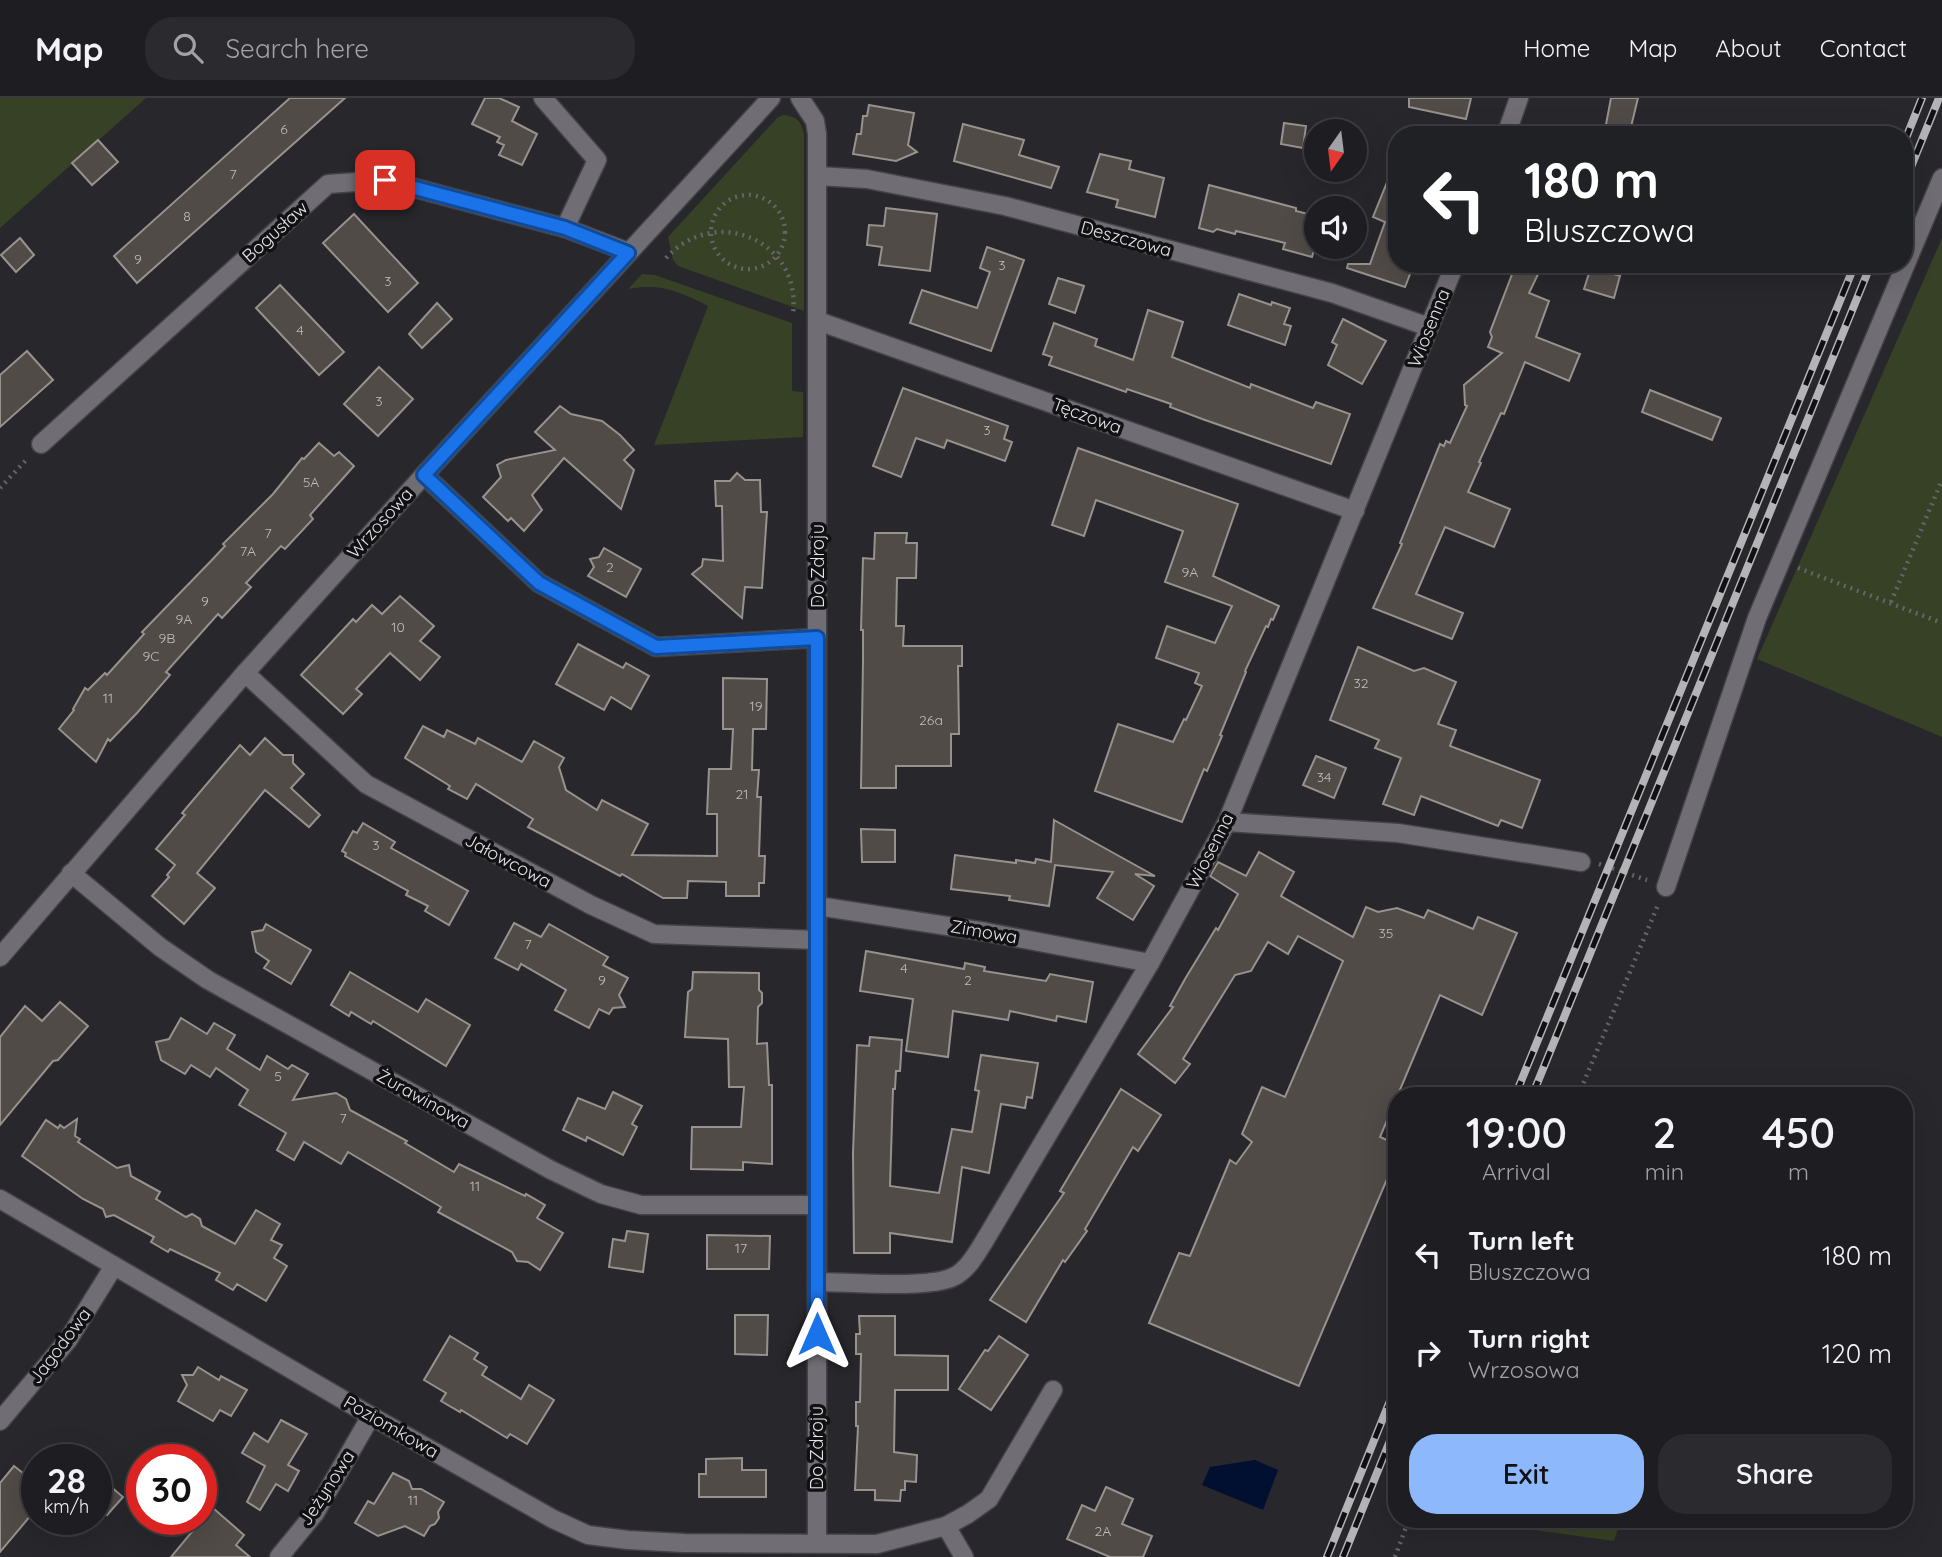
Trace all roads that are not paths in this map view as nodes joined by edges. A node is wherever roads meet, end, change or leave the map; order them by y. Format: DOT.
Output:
graph roads {
  1 [pos="543,98"];
  2 [pos="771,98"];
  3 [pos="800,98"];
  4 [pos="1519,98"];
  5 [pos="1509,126"];
  6 [pos="818,176"];
  7 [pos="1942,178"];
  8 [pos="565,228"];
  9 [pos="1913,247"];
  10 [pos="628,253"];
  11 [pos="1451,273"];
  12 [pos="1902,273"];
  13 [pos="818,321"];
  14 [pos="1429,327"];
  15 [pos="41,444"];
  16 [pos="424,475"];
  17 [pos="1355,511"];
  18 [pos="817,638"];
  19 [pos="245,673"];
  20 [pos="1227,822"];
  21 [pos="1581,862"];
  22 [pos="71,873"];
  23 [pos="1666,887"];
  24 [pos="818,906"];
  25 [pos="817,940"];
  26 [pos="0,957"];
  27 [pos="1150,963"];
  28 [pos="0,1199"];
  29 [pos="817,1205"];
  30 [pos="114,1266"];
  31 [pos="817,1282"];
  32 [pos="1053,1390"];
  33 [pos="371,1416"];
  34 [pos="0,1421"];
  35 [pos="946,1526"];
  36 [pos="817,1542"];
  37 [pos="279,1557"];
  38 [pos="964,1557"];
  1 -- 8 [label="street"];
  2 -- 10 [label="street, Wrzosowa"];
  3 -- 6 [label="street, Do Zdroju"];
  4 -- 5 [label="street"];
  6 -- 13 [label="street, Do Zdroju"];
  6 -- 14 [label="street, Deszczowa"];
  7 -- 9 [label="street"];
  8 -- 10 [label="street, Bogusław"];
  8 -- 15 [label="street, Bogusław"];
  10 -- 16 [label="street, Wrzosowa"];
  11 -- 14 [label="street, Wiosenna"];
  12 -- 23 [label="street"];
  13 -- 17 [label="street, Tęczowa"];
  13 -- 18 [label="street, Do Zdroju"];
  14 -- 17 [label="street, Wiosenna"];
  16 -- 18 [label="street"];
  16 -- 19 [label="street, Wrzosowa"];
  17 -- 20 [label="street, Wiosenna"];
  18 -- 24 [label="street, Do Zdroju"];
  19 -- 22 [label="street, Wrzosowa"];
  19 -- 25 [label="street, Jałowcowa"];
  20 -- 21 [label="street"];
  20 -- 27 [label="street, Wiosenna"];
  22 -- 26 [label="street, Wrzosowa"];
  22 -- 29 [label="street, Żurawinowa"];
  24 -- 25 [label="street, Do Zdroju"];
  24 -- 27 [label="street, Zimowa"];
  25 -- 29 [label="street, Do Zdroju"];
  27 -- 31 [label="street, Wiosenna"];
  28 -- 30 [label="street, Poziomkowa"];
  29 -- 31 [label="street, Do Zdroju"];
  30 -- 33 [label="street, Poziomkowa"];
  30 -- 34 [label="street, Jagodowa"];
  31 -- 36 [label="street, Do Zdroju"];
  32 -- 35 [label="street, Poziomkowa"];
  33 -- 36 [label="street, Poziomkowa"];
  33 -- 37 [label="street, Jeżynowa"];
  35 -- 36 [label="street, Poziomkowa"];
  35 -- 38 [label="street"];
}
